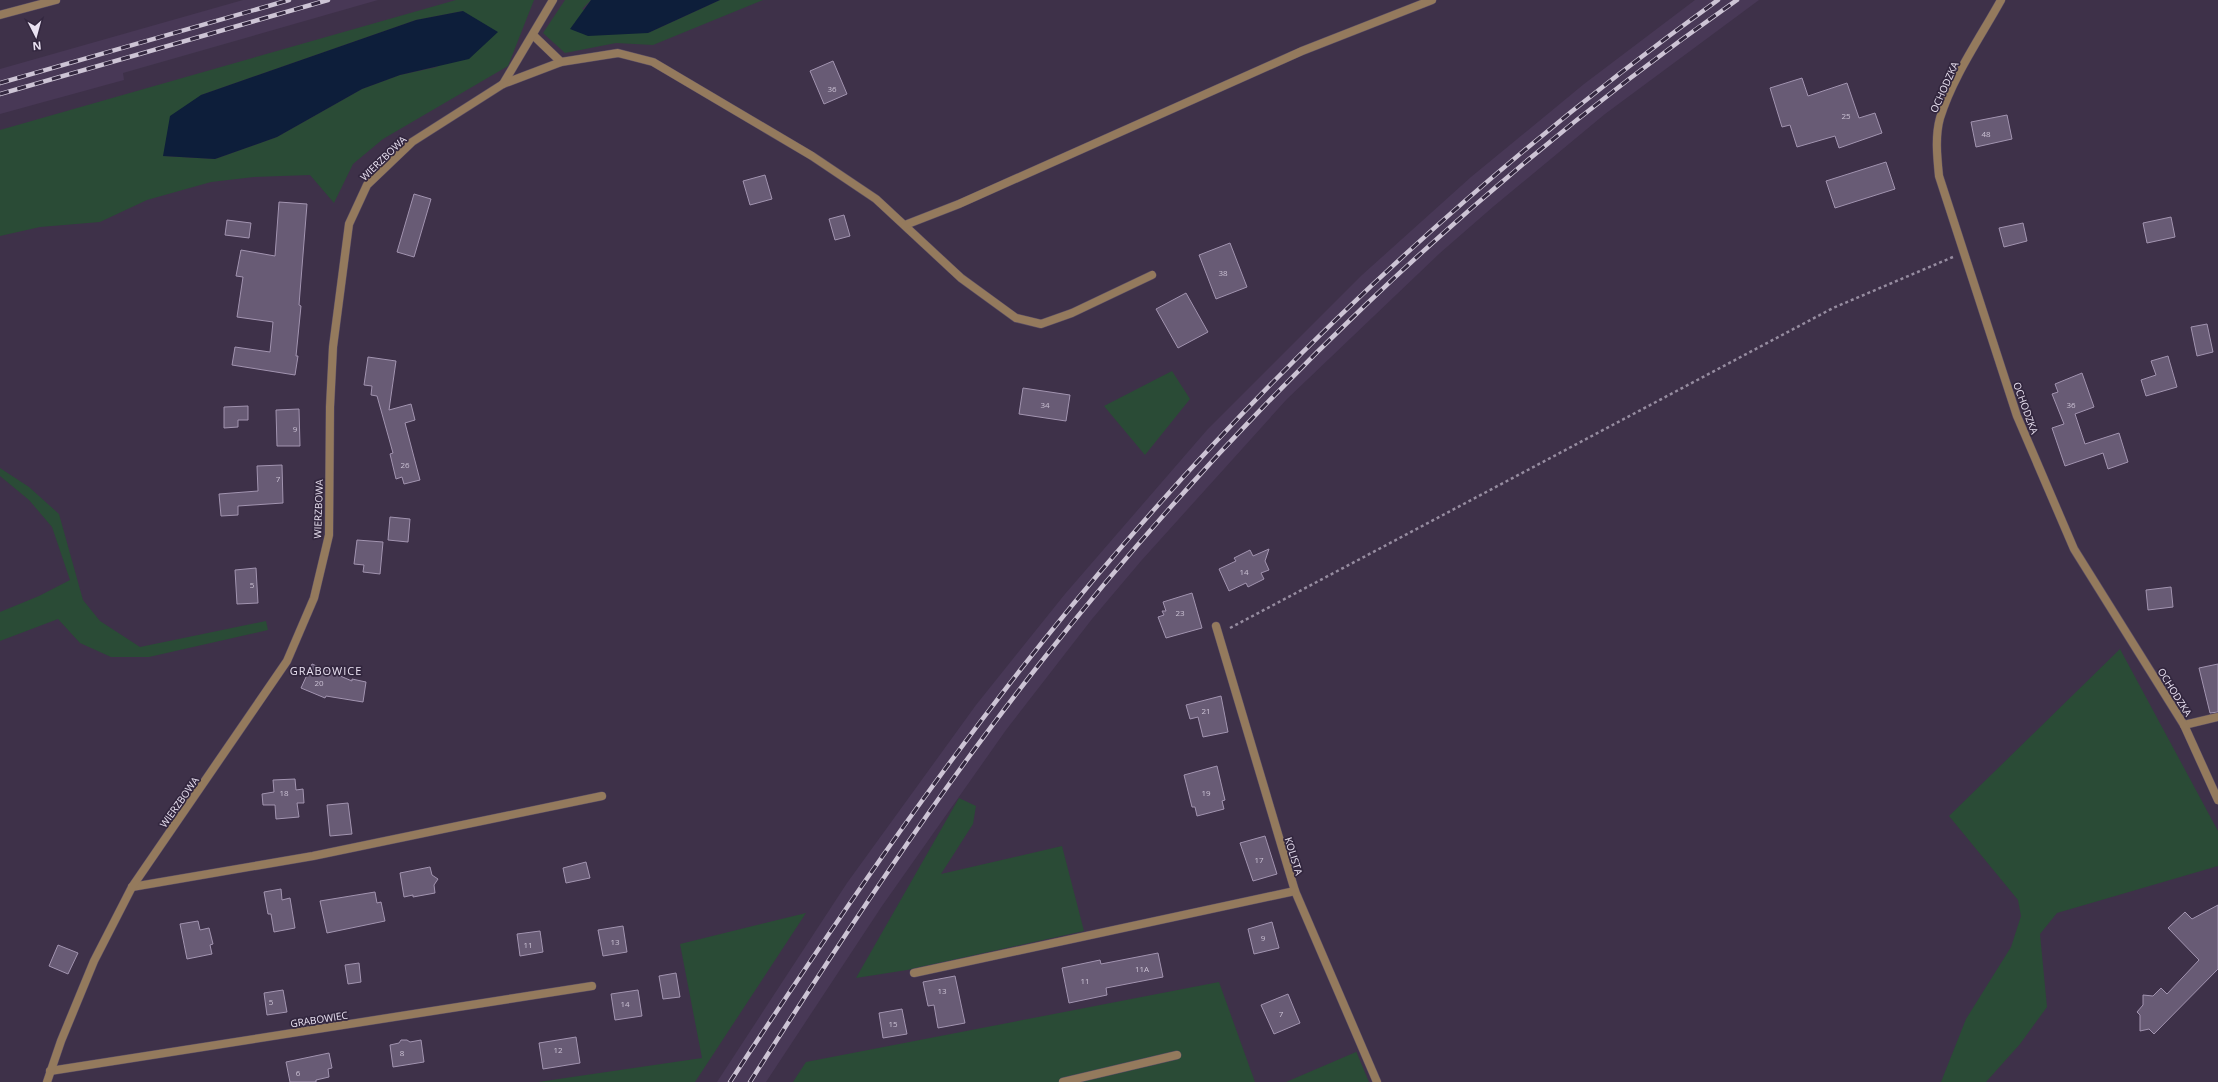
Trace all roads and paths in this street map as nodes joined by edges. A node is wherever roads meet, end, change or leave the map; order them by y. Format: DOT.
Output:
graph roads {
  1 [pos="56,0"];
  2 [pos="553,0"];
  3 [pos="1432,0"];
  4 [pos="2001,0"];
  5 [pos="0,15"];
  6 [pos="532,36"];
  7 [pos="561,62"];
  8 [pos="503,84"];
  9 [pos="905,225"];
  10 [pos="1963,252"];
  11 [pos="1152,275"];
  12 [pos="1217,630"];
  13 [pos="2218,717"];
  14 [pos="2184,725"];
  15 [pos="602,796"];
  16 [pos="2218,800"];
  17 [pos="132,887"];
  18 [pos="1295,891"];
  19 [pos="914,973"];
  20 [pos="592,986"];
  21 [pos="1176,1054"];
  22 [pos="50,1071"];
  23 [pos="47,1082"];
  24 [pos="1063,1082"];
  25 [pos="1377,1082"];
  1 -- 5 [label="street"];
  2 -- 6 [label="street, WIERZBOWA"];
  3 -- 9 [label="street"];
  4 -- 10 [label="street, OCHODZKA"];
  6 -- 7 [label="street"];
  6 -- 8 [label="street, WIERZBOWA"];
  7 -- 8 [label="street"];
  7 -- 9 [label="street"];
  8 -- 17 [label="street, WIERZBOWA"];
  9 -- 11 [label="street"];
  10 -- 12 [label="path"];
  10 -- 14 [label="street, OCHODZKA"];
  12 -- 18 [label="street, KOLISTA"];
  13 -- 14 [label="street"];
  14 -- 16 [label="street, OCHODZKA"];
  15 -- 17 [label="street"];
  17 -- 22 [label="street, WIERZBOWA"];
  18 -- 19 [label="street"];
  18 -- 25 [label="street, KOLISTA"];
  20 -- 22 [label="street, GRABOWIEC"];
  21 -- 24 [label="street"];
  22 -- 23 [label="street, WIERZBOWA"];
}
